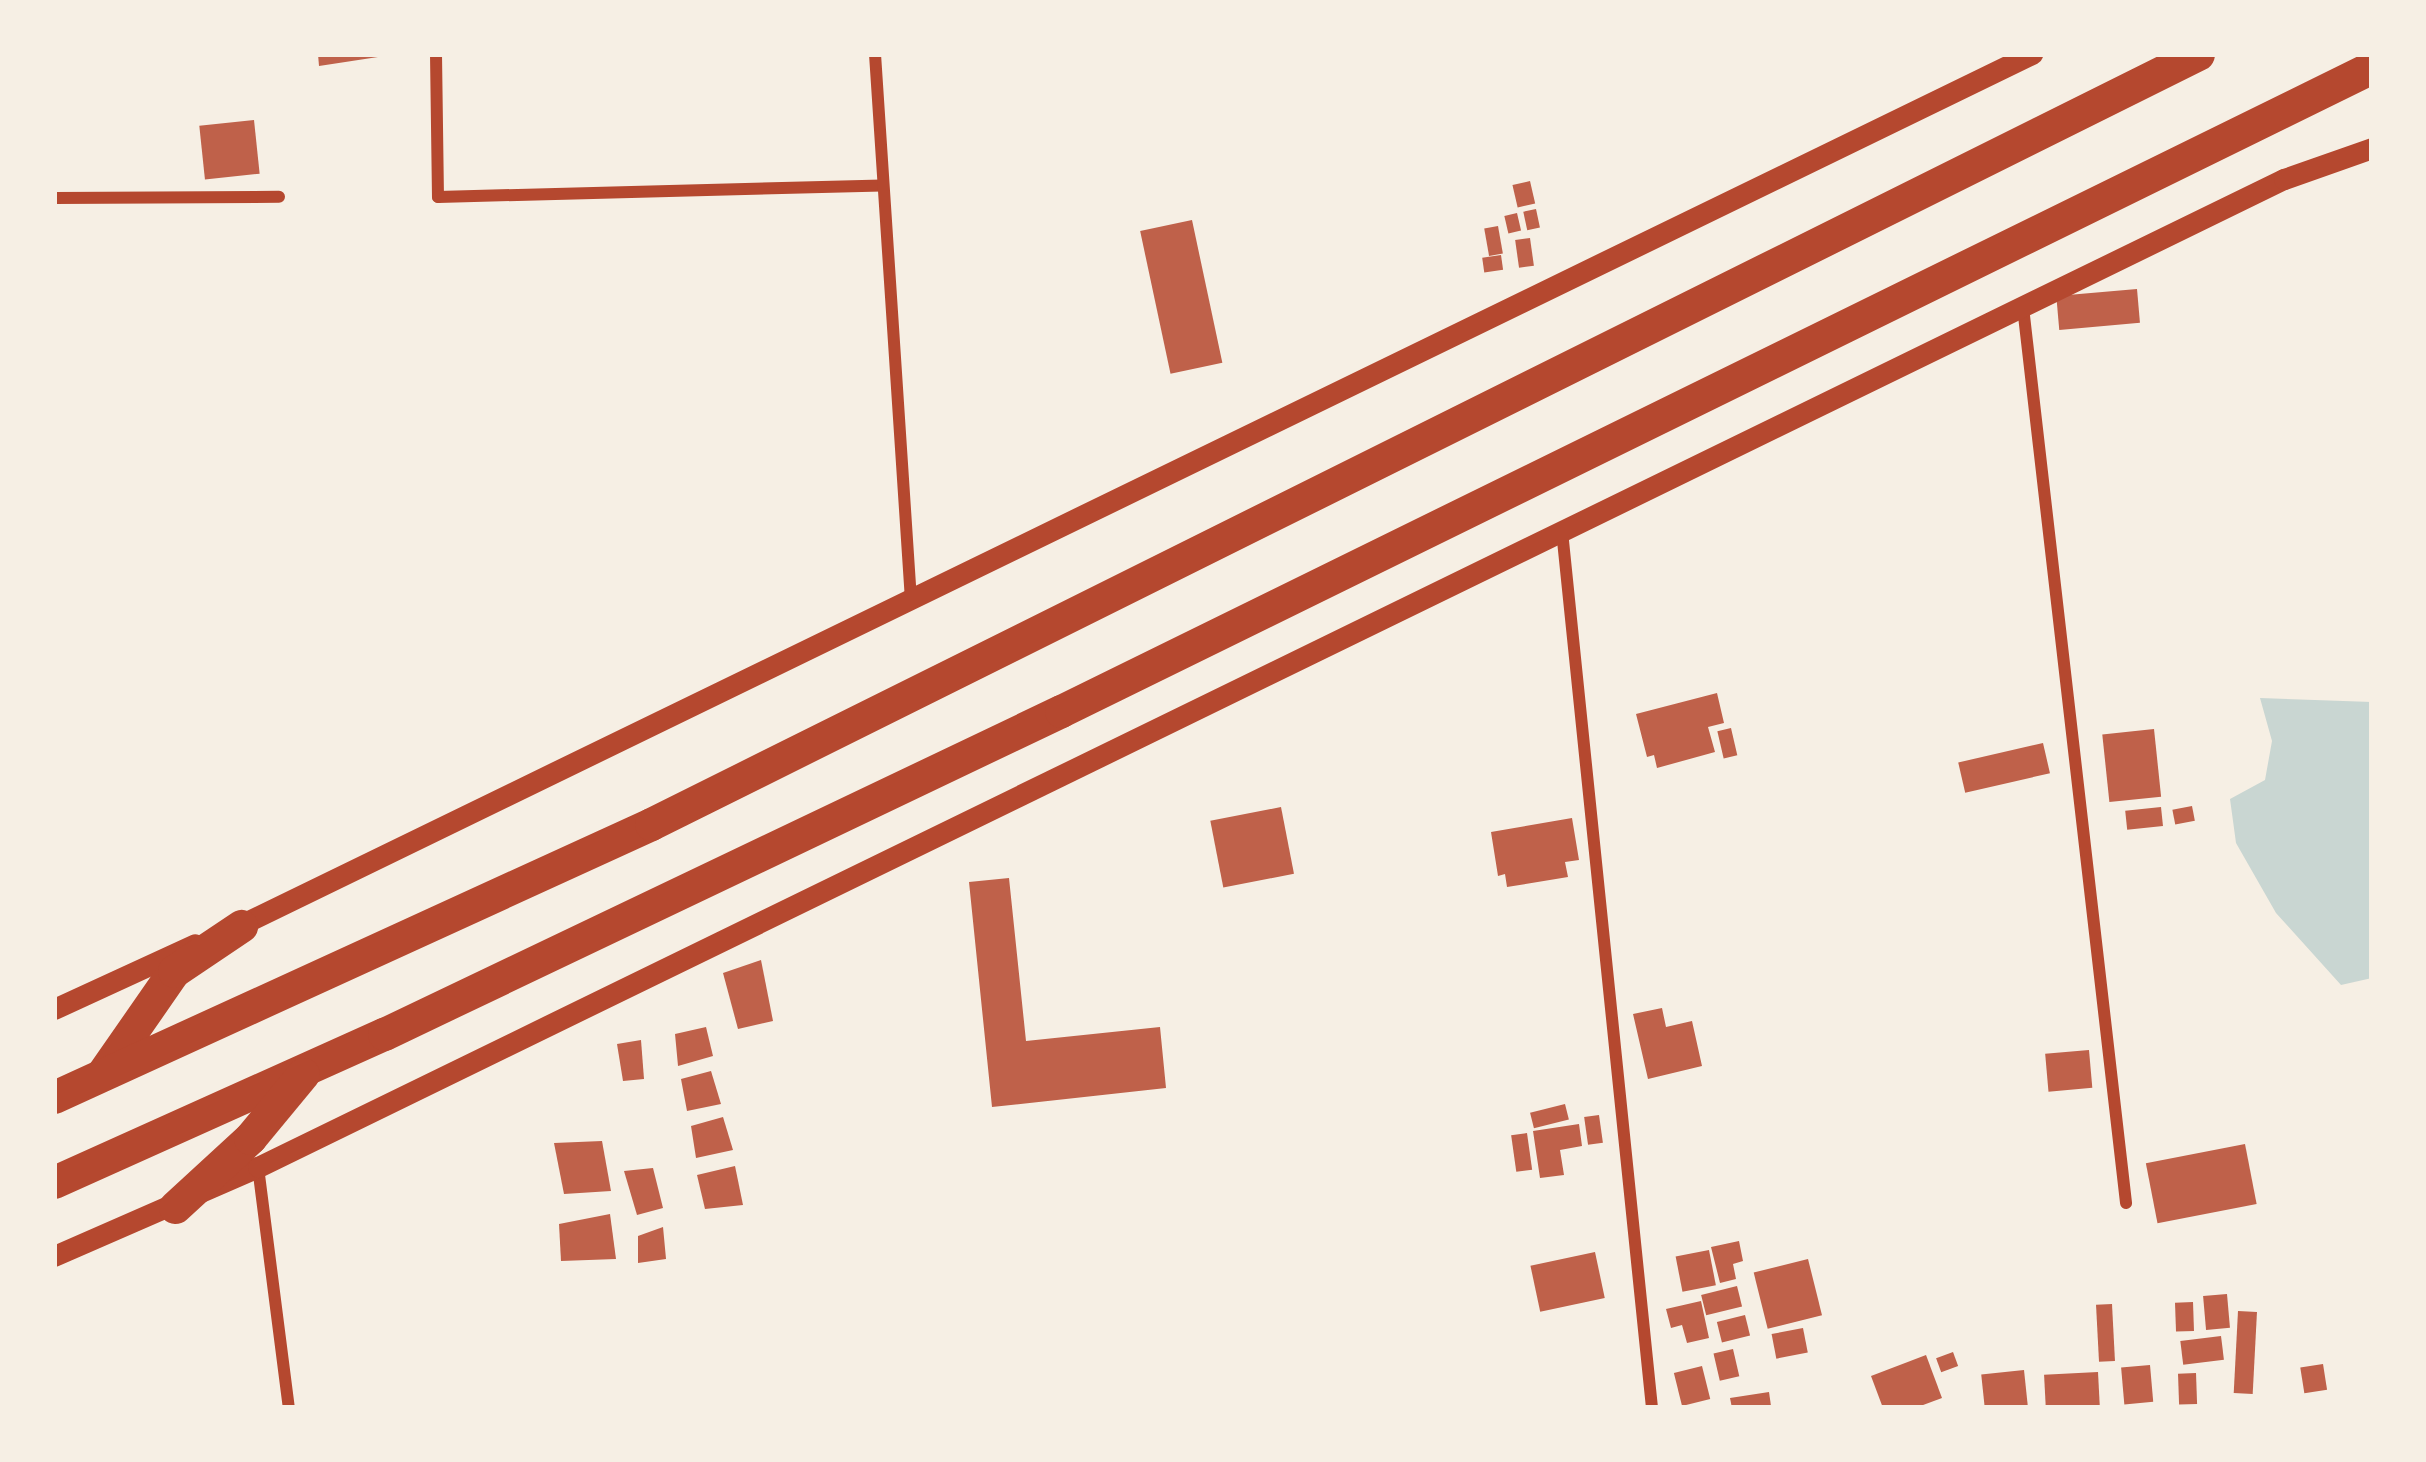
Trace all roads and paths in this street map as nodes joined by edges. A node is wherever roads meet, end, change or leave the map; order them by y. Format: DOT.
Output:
graph roads {
  1 [pos="436,54"];
  2 [pos="875,54"];
  3 [pos="2032,54"];
  4 [pos="2198,54"];
  5 [pos="2372,67"];
  6 [pos="2372,148"];
  7 [pos="882,185"];
  8 [pos="279,196"];
  9 [pos="54,198"];
  10 [pos="2023,307"];
  11 [pos="1562,531"];
  12 [pos="910,601"];
  13 [pos="241,926"];
  14 [pos="54,1009"];
  15 [pos="308,1068"];
  16 [pos="102,1075"];
  17 [pos="54,1097"];
  18 [pos="258,1166"];
  19 [pos="54,1182"];
  20 [pos="2126,1203"];
  21 [pos="176,1207"];
  22 [pos="54,1256"];
  23 [pos="290,1408"];
  24 [pos="1652,1408"];
  1 -- 7 [label="street"];
  2 -- 7 [label="street"];
  3 -- 12 [label="street"];
  4 -- 16 [label="highway"];
  5 -- 15 [label="highway"];
  6 -- 10 [label="street"];
  7 -- 12 [label="street"];
  8 -- 9 [label="street"];
  10 -- 11 [label="street"];
  10 -- 20 [label="street"];
  11 -- 18 [label="street"];
  11 -- 24 [label="street"];
  12 -- 13 [label="street"];
  13 -- 14 [label="street"];
  13 -- 16 [label="highway"];
  15 -- 19 [label="highway"];
  15 -- 21 [label="highway"];
  16 -- 17 [label="highway"];
  18 -- 21 [label="street"];
  18 -- 23 [label="street"];
  21 -- 22 [label="street"];
}
